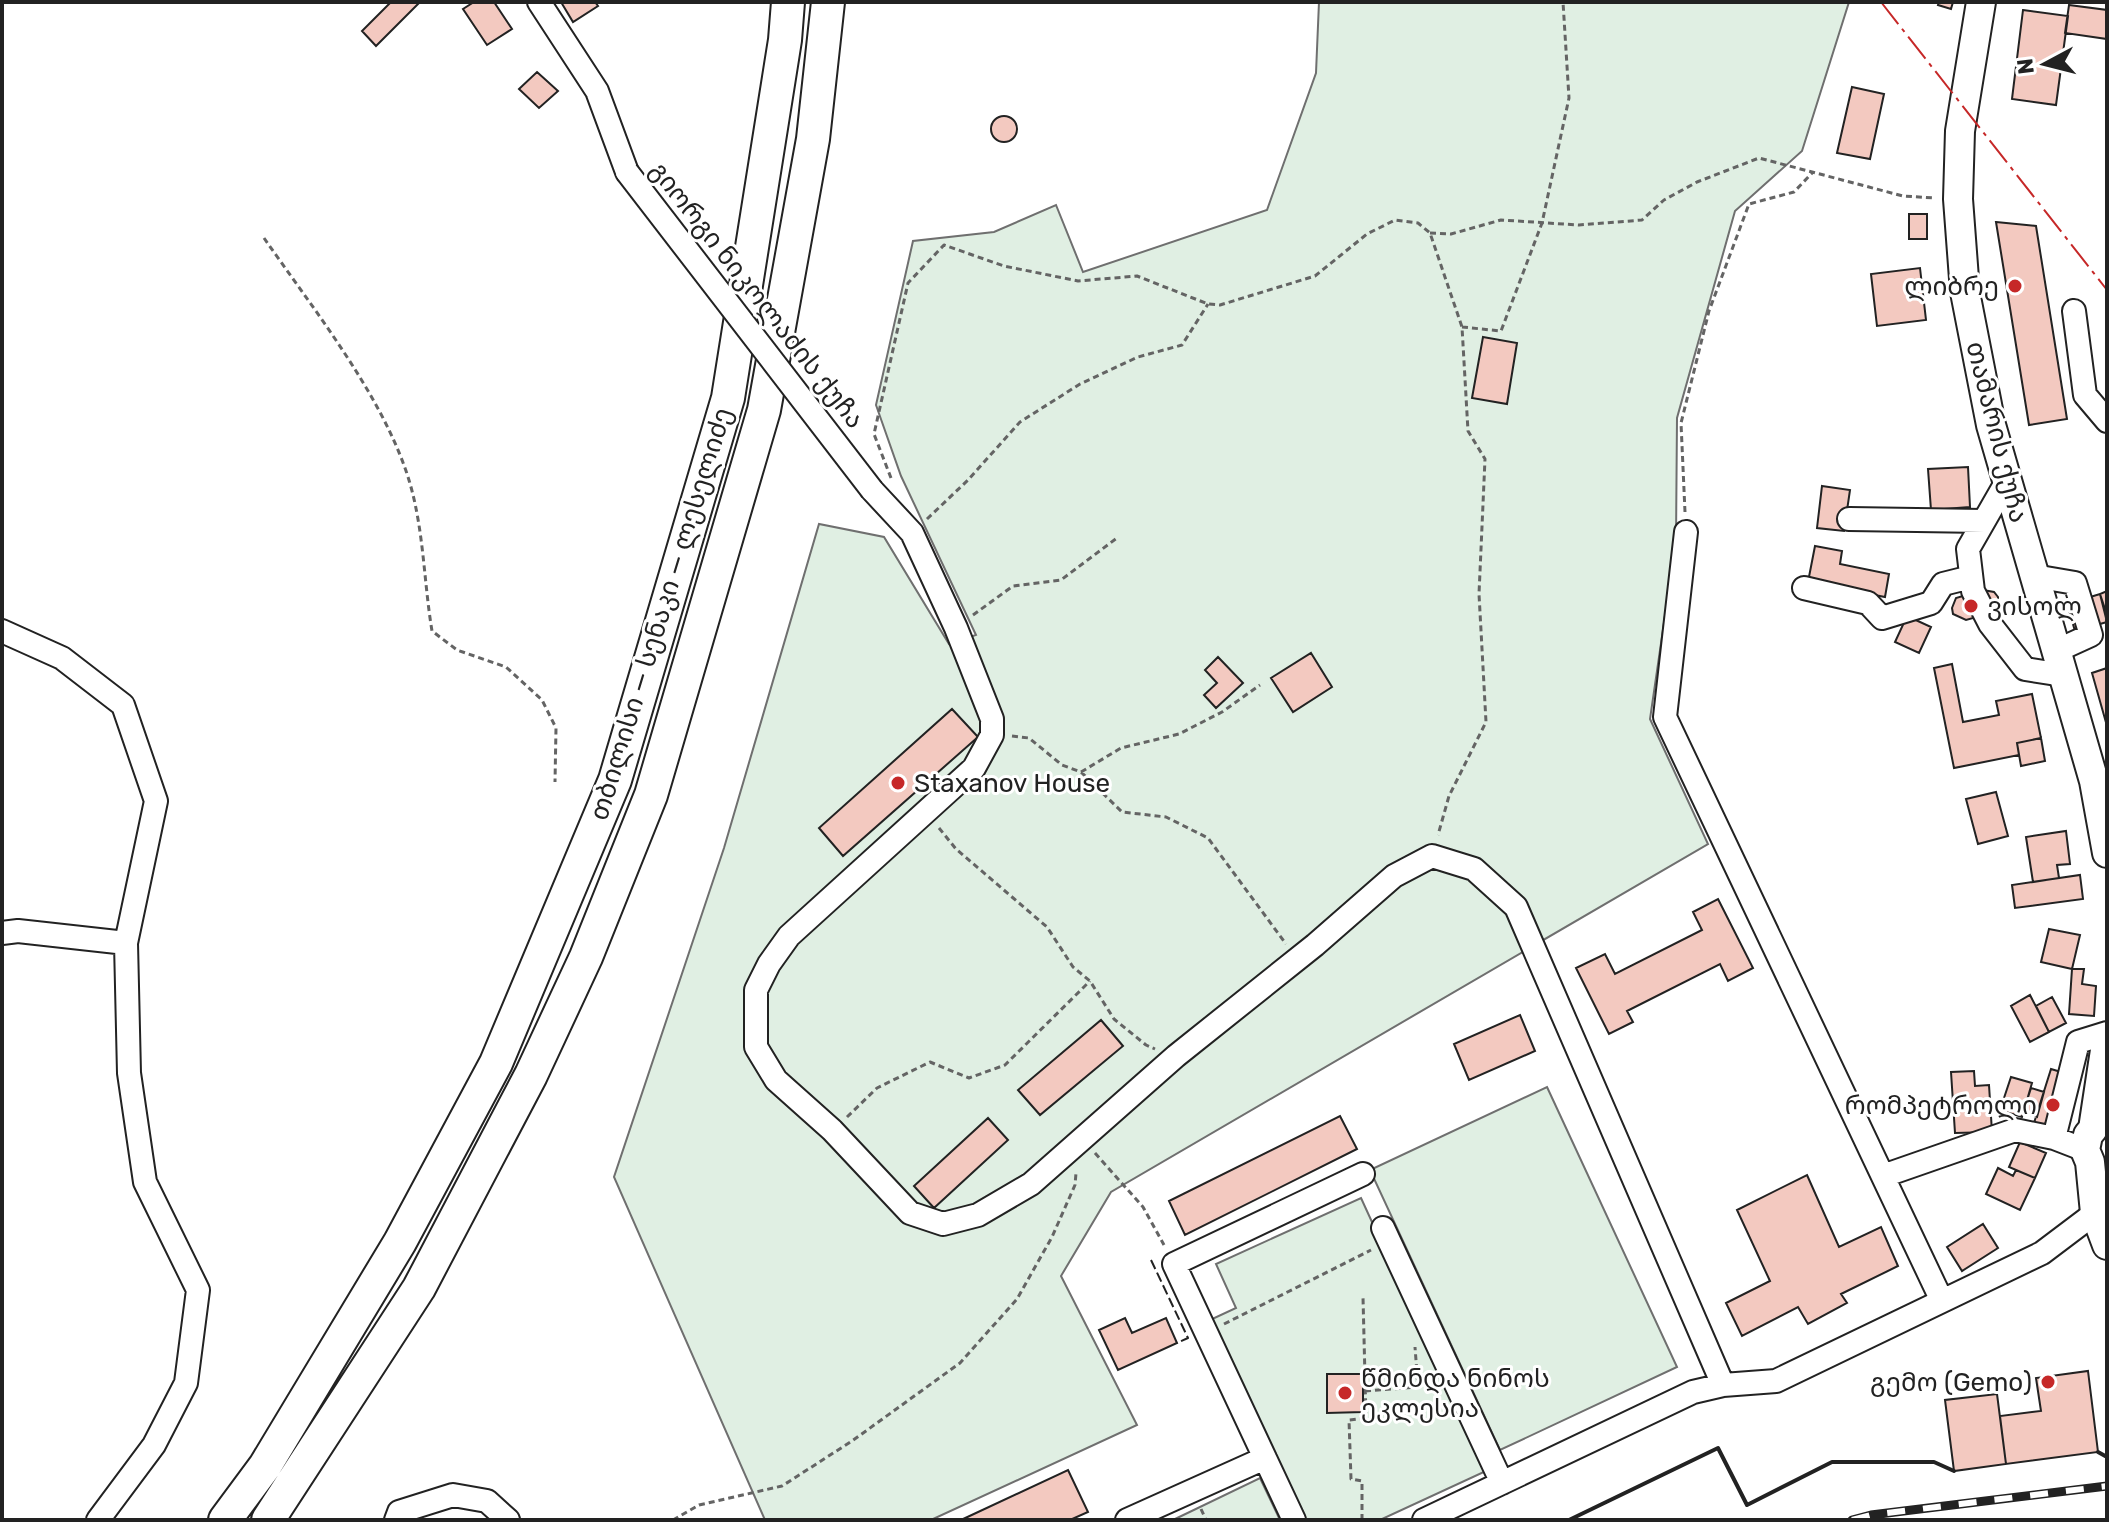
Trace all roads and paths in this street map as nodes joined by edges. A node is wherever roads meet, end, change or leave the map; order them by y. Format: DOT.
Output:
graph roads {
  1 [pos="539,2"];
  2 [pos="788,2"];
  3 [pos="828,2"];
  4 [pos="1563,2"];
  5 [pos="1981,2"];
  6 [pos="1813,172"];
  7 [pos="1958,199"];
  8 [pos="1542,223"];
  9 [pos="1430,233"];
  10 [pos="264,238"];
  11 [pos="1208,304"];
  12 [pos="2074,311"];
  13 [pos="1462,327"];
  14 [pos="2107,421"];
  15 [pos="2007,481"];
  16 [pos="896,491"];
  17 [pos="1849,519"];
  18 [pos="1984,521"];
  19 [pos="1686,532"];
  20 [pos="912,533"];
  21 [pos="1117,538"];
  22 [pos="1971,577"];
  23 [pos="1804,588"];
  24 [pos="956,628"];
  25 [pos="2,631"];
  26 [pos="2060,663"];
  27 [pos="1260,685"];
  28 [pos="992,735"];
  29 [pos="1081,772"];
  30 [pos="2101,780"];
  31 [pos="555,782"];
  32 [pos="927,813"];
  33 [pos="2107,853"];
  34 [pos="1432,856"];
  35 [pos="2,933"];
  36 [pos="126,943"];
  37 [pos="1297,959"];
  38 [pos="1090,981"];
  39 [pos="2107,1035"];
  40 [pos="1176,1056"];
  41 [pos="832,1130"];
  42 [pos="1082,1138"];
  43 [pos="2054,1138"];
  44 [pos="2096,1147"];
  45 [pos="1363,1174"];
  46 [pos="1883,1176"];
  47 [pos="2095,1213"];
  48 [pos="1386,1234"];
  49 [pos="2107,1245"];
  50 [pos="1174,1264"];
  51 [pos="1363,1297"];
  52 [pos="1942,1301"];
  53 [pos="1206,1333"];
  54 [pos="1415,1344"];
  55 [pos="1723,1385"];
  56 [pos="1365,1391"];
  57 [pos="1265,1458"];
  58 [pos="1502,1483"];
  59 [pos="98,1520"];
  60 [pos="225,1520"];
  61 [pos="268,1520"];
  62 [pos="396,1520"];
  63 [pos="508,1520"];
  64 [pos="673,1520"];
  65 [pos="1127,1520"];
  66 [pos="1294,1520"];
  67 [pos="1362,1520"];
  68 [pos="1424,1520"];
  1 -- 20 [label="street, გიორგი ნიკოლაძის ქუჩა, bridge"];
  2 -- 60 [label="highway, თბილისი — სენაკი — ლესელიძე"];
  3 -- 61 [label="highway, თბილისი — სენაკი — ლესელიძე"];
  4 -- 8 [label="path"];
  5 -- 7 [label="main road, თამარის ქუჩა"];
  6 -- 7 [label="path"];
  6 -- 8 [label="path"];
  6 -- 19 [label="path"];
  7 -- 15 [label="main road, თამარის ქუჩა"];
  8 -- 9 [label="path"];
  8 -- 13 [label="path"];
  9 -- 11 [label="path"];
  9 -- 13 [label="path"];
  10 -- 31 [label="path"];
  11 -- 16 [label="path"];
  11 -- 20 [label="path"];
  12 -- 14 [label="street"];
  13 -- 34 [label="path"];
  15 -- 18 [label="street"];
  15 -- 26 [label="main road, თამარის ქუჩა"];
  17 -- 18 [label="street"];
  18 -- 22 [label="street"];
  19 -- 46 [label="street"];
  20 -- 24 [label="street, გიორგი ნიკოლაძის ქუჩა"];
  21 -- 24 [label="path"];
  22 -- 23 [label="street"];
  22 -- 26 [label="street"];
  24 -- 28 [label="street, გიორგი ნიკოლაძის ქუჩა"];
  25 -- 36 [label="street"];
  26 -- 30 [label="main road, თამარის ქუჩა"];
  27 -- 29 [label="path"];
  28 -- 29 [label="path"];
  28 -- 32 [label="street"];
  29 -- 37 [label="path"];
  30 -- 33 [label="main road, თამარის ქუჩა"];
  32 -- 38 [label="path"];
  32 -- 41 [label="street"];
  34 -- 37 [label="street"];
  34 -- 55 [label="street"];
  35 -- 36 [label="street"];
  36 -- 59 [label="street"];
  37 -- 40 [label="street"];
  38 -- 40 [label="path"];
  38 -- 41 [label="path"];
  39 -- 43 [label="street"];
  39 -- 44 [label="main road"];
  40 -- 42 [label="street"];
  41 -- 42 [label="street"];
  42 -- 50 [label="path"];
  42 -- 64 [label="path"];
  43 -- 44 [label="street"];
  43 -- 46 [label="street"];
  44 -- 47 [label="main road"];
  45 -- 50 [label="street"];
  46 -- 52 [label="street"];
  47 -- 49 [label="main road"];
  47 -- 52 [label="street"];
  48 -- 53 [label="path"];
  48 -- 58 [label="street"];
  50 -- 53 [label="street"];
  51 -- 56 [label="path"];
  52 -- 55 [label="street"];
  53 -- 57 [label="street"];
  54 -- 56 [label="path"];
  55 -- 58 [label="street"];
  56 -- 67 [label="path"];
  57 -- 65 [label="street"];
  57 -- 66 [label="street"];
  58 -- 68 [label="street"];
  62 -- 63 [label="street"];
}
